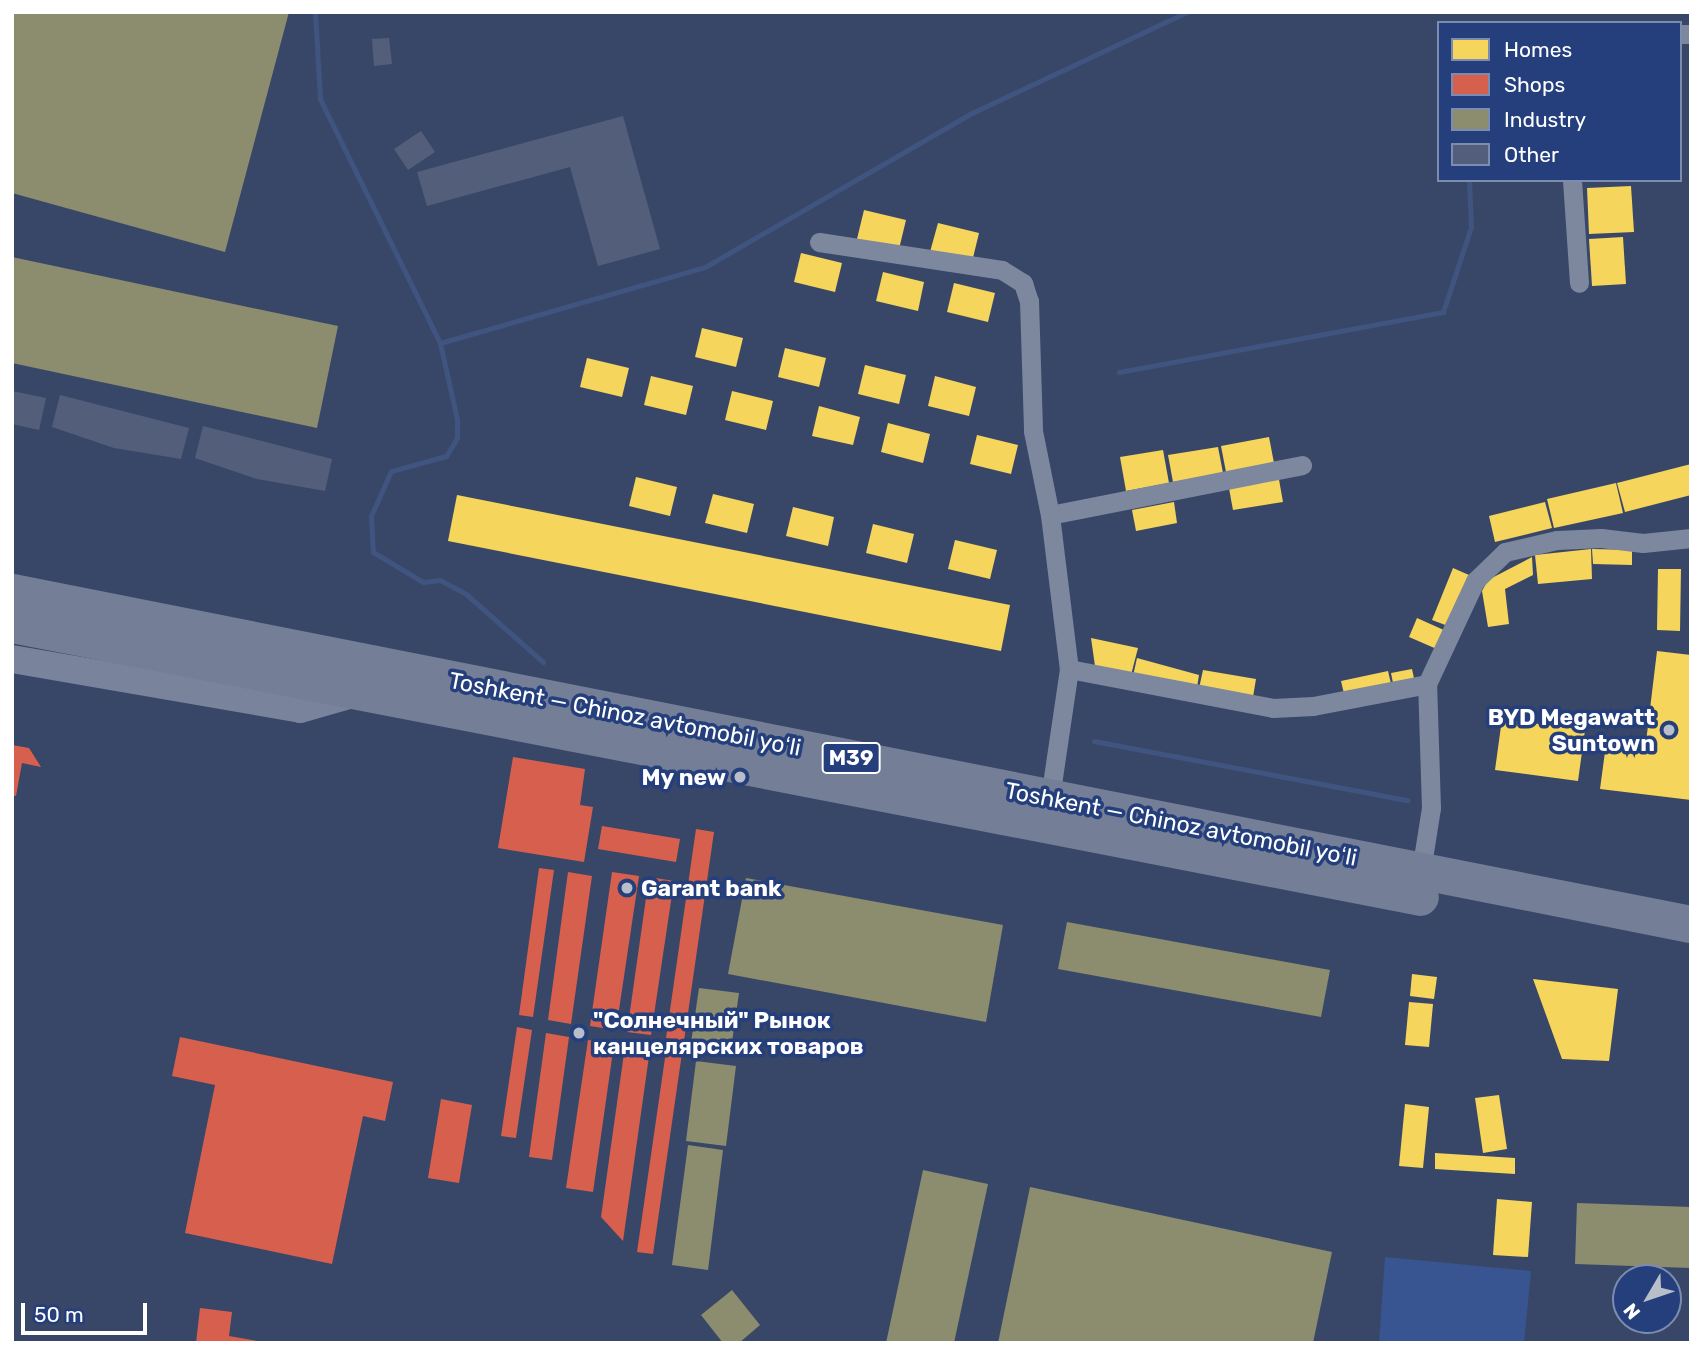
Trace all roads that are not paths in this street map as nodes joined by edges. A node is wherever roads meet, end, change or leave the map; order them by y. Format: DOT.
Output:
graph roads {
  1 [pos="1572,182"];
  2 [pos="819,242"];
  3 [pos="1579,283"];
  4 [pos="1302,465"];
  5 [pos="1050,515"];
  6 [pos="1691,538"];
  7 [pos="12,592"];
  8 [pos="12,624"];
  9 [pos="12,659"];
  10 [pos="1069,669"];
  11 [pos="1427,684"];
  12 [pos="361,692"];
  13 [pos="1050,798"];
  14 [pos="1421,871"];
  15 [pos="1691,925"];
  16 [pos="1691,949"];
  1 -- 3 [label="street"];
  2 -- 5 [label="street"];
  4 -- 5 [label="street"];
  5 -- 10 [label="street"];
  6 -- 11 [label="street"];
  7 -- 13 [label="highway, Toshkent — Chinoz avtomobil yoʻli / M39"];
  8 -- 12 [label="highway, Toshkent — Chinoz avtomobil yoʻli / M39"];
  9 -- 12 [label="street, M39"];
  10 -- 11 [label="street"];
  10 -- 13 [label="street"];
  11 -- 14 [label="street"];
  12 -- 16 [label="highway, Toshkent — Chinoz avtomobil yoʻli / M39"];
  13 -- 14 [label="highway, Toshkent — Chinoz avtomobil yoʻli / M39"];
  14 -- 15 [label="highway, Toshkent — Chinoz avtomobil yoʻli / M39"];
}
